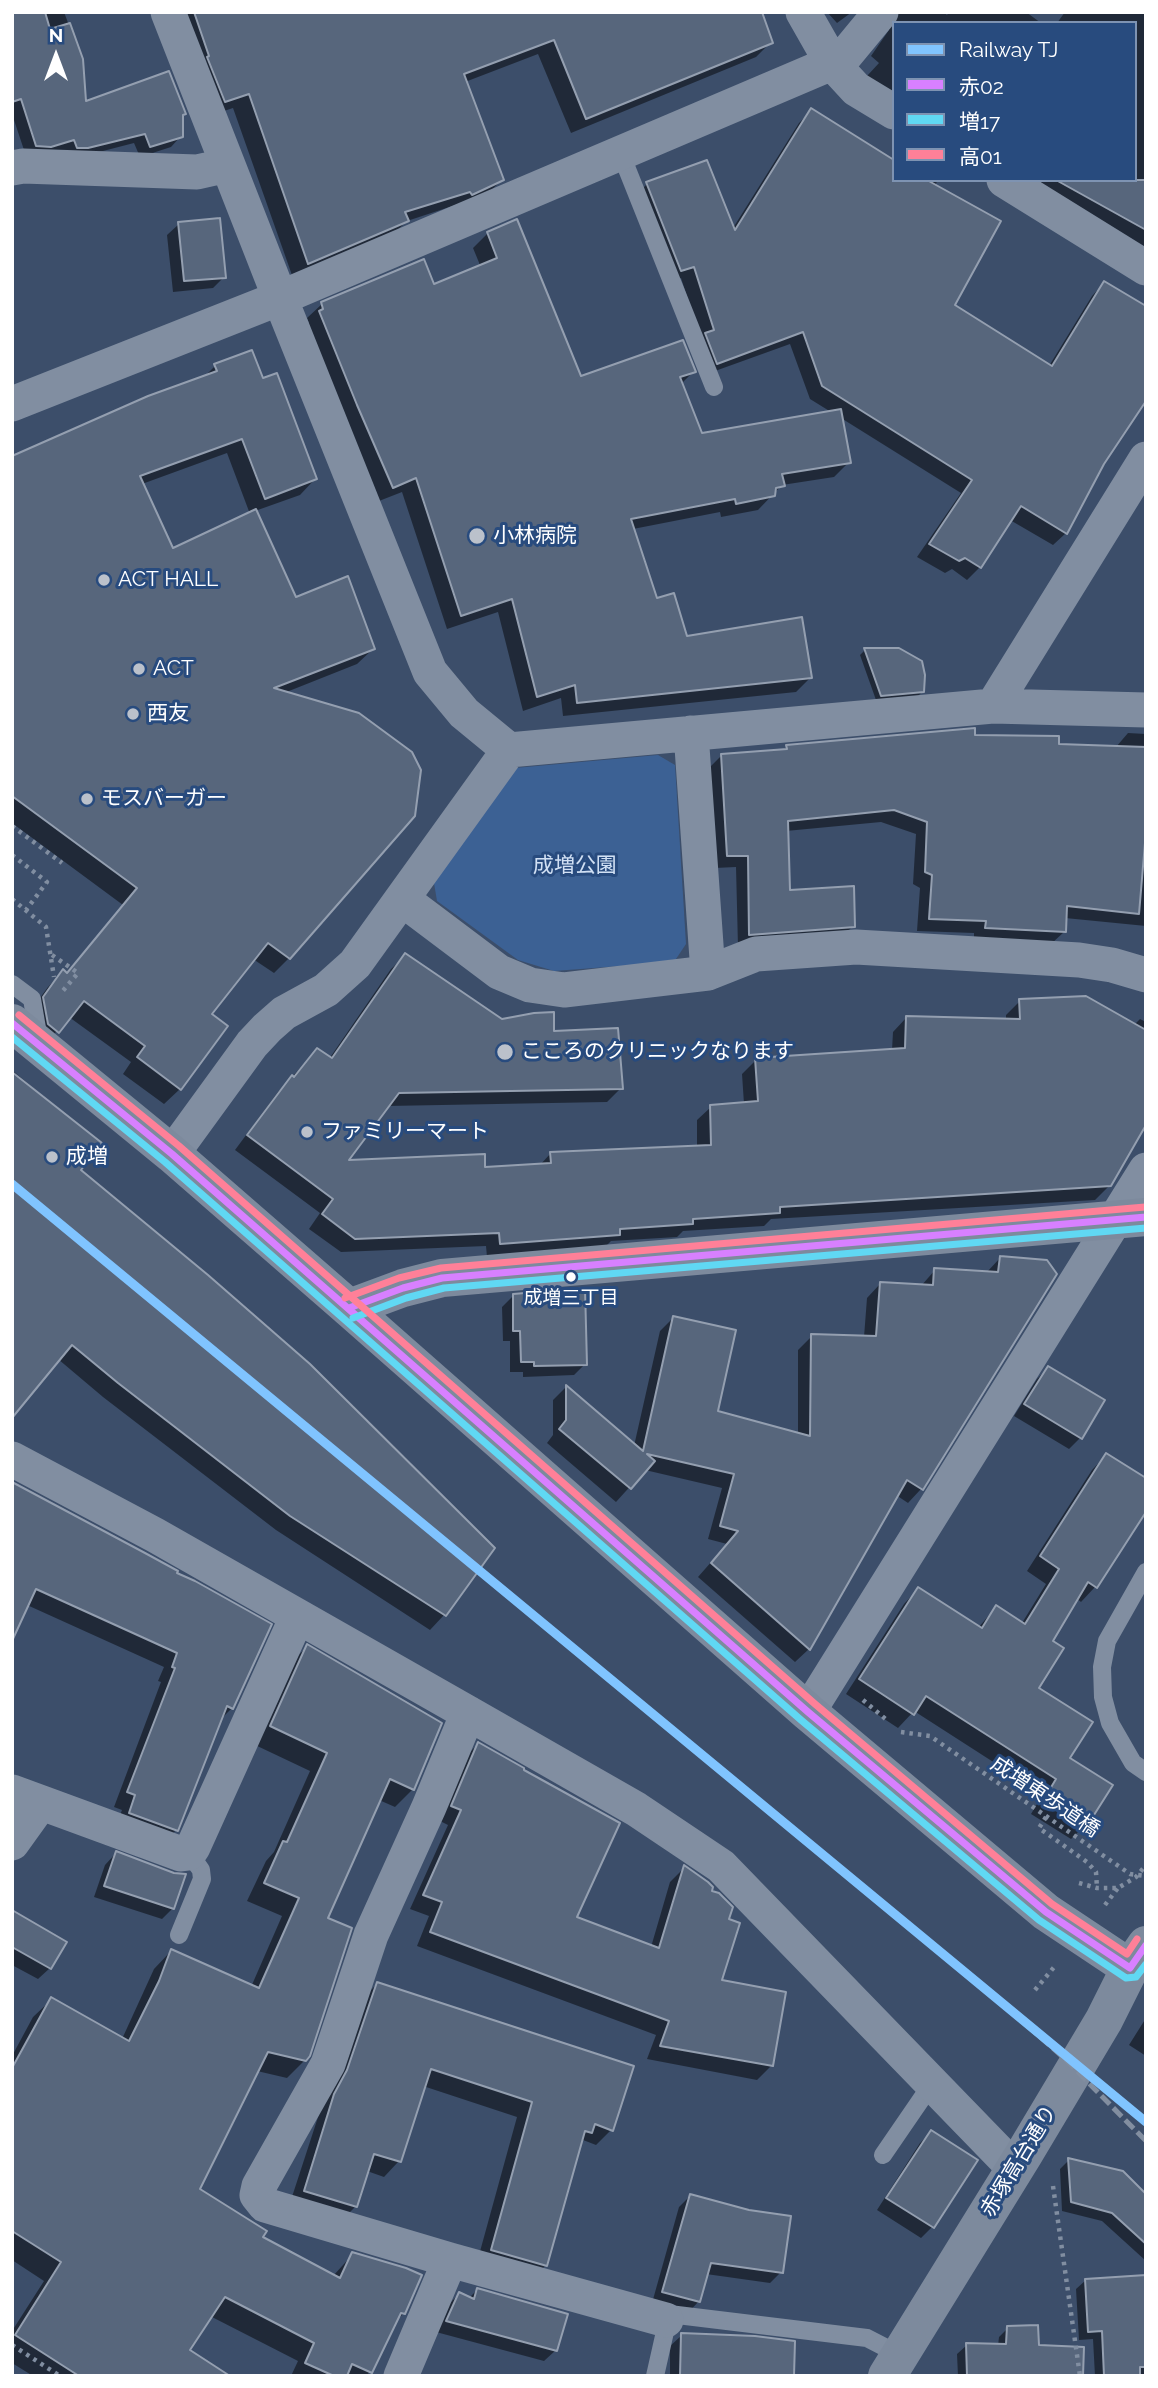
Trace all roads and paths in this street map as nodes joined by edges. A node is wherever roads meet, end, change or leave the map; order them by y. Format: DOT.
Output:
graph roads {
  1 [pos="168,12"];
  2 [pos="803,12"];
  3 [pos="881,12"];
  4 [pos="832,63"];
  5 [pos="892,111"];
  6 [pos="621,154"];
  7 [pos="228,165"];
  8 [pos="12,168"];
  9 [pos="1007,182"];
  10 [pos="1146,268"];
  11 [pos="280,298"];
  12 [pos="713,387"];
  13 [pos="12,404"];
  14 [pos="1146,459"];
  15 [pos="993,706"];
  16 [pos="1146,710"];
  17 [pos="691,733"];
  18 [pos="509,750"];
  19 [pos="12,826"];
  20 [pos="12,855"];
  21 [pos="62,863"];
  22 [pos="12,899"];
  23 [pos="402,899"];
  24 [pos="26,910"];
  25 [pos="51,955"];
  26 [pos="708,973"];
  27 [pos="1146,975"];
  28 [pos="69,983"];
  29 [pos="12,984"];
  30 [pos="57,999"];
  31 [pos="26,1034"];
  32 [pos="172,1154"];
  33 [pos="1146,1170"];
  34 [pos="1130,1219"];
  35 [pos="349,1308"];
  36 [pos="12,1460"];
  37 [pos="1146,1572"];
  38 [pos="297,1617"];
  39 [pos="830,1677"];
  40 [pos="808,1712"];
  41 [pos="468,1713"];
  42 [pos="901,1732"];
  43 [pos="911,1741"];
  44 [pos="1146,1772"];
  45 [pos="26,1798"];
  46 [pos="1046,1817"];
  47 [pos="12,1843"];
  48 [pos="189,1853"];
  49 [pos="1146,1865"];
  50 [pos="1146,1876"];
  51 [pos="1075,1882"];
  52 [pos="1097,1888"];
  53 [pos="179,1935"];
  54 [pos="1138,1956"];
  55 [pos="931,2085"];
  56 [pos="883,2155"];
  57 [pos="1019,2161"];
  58 [pos="450,2260"];
  59 [pos="666,2320"];
  60 [pos="12,2345"];
  61 [pos="893,2366"];
  62 [pos="61,2376"];
  63 [pos="401,2376"];
  64 [pos="655,2376"];
  65 [pos="1080,2376"];
  1 -- 7 [label="street"];
  2 -- 4 [label="street"];
  3 -- 4 [label="street"];
  4 -- 5 [label="street"];
  4 -- 6 [label="street"];
  6 -- 11 [label="street"];
  6 -- 12 [label="lane"];
  7 -- 8 [label="street"];
  7 -- 11 [label="street"];
  9 -- 10 [label="street"];
  11 -- 13 [label="street"];
  11 -- 18 [label="street"];
  14 -- 15 [label="street"];
  15 -- 16 [label="street"];
  15 -- 17 [label="street"];
  17 -- 18 [label="street"];
  17 -- 26 [label="street"];
  18 -- 23 [label="street"];
  19 -- 21 [label="path"];
  20 -- 24 [label="path"];
  22 -- 24 [label="path"];
  23 -- 26 [label="street"];
  23 -- 32 [label="street"];
  24 -- 25 [label="path"];
  25 -- 28 [label="path"];
  25 -- 30 [label="path"];
  26 -- 27 [label="street"];
  29 -- 31 [label="lane"];
  31 -- 32 [label="street"];
  32 -- 35 [label="street"];
  33 -- 34 [label="street"];
  34 -- 35 [label="street"];
  34 -- 39 [label="street"];
  35 -- 40 [label="street"];
  36 -- 38 [label="street"];
  37 -- 44 [label="lane"];
  38 -- 41 [label="street"];
  38 -- 48 [label="street"];
  39 -- 40 [label="street"];
  39 -- 42 [label="path"];
  40 -- 54 [label="street"];
  41 -- 55 [label="street"];
  41 -- 58 [label="street"];
  42 -- 43 [label="path"];
  42 -- 46 [label="path, 成増東歩道橋"];
  45 -- 47 [label="street"];
  45 -- 48 [label="street"];
  46 -- 50 [label="path, 成増東歩道橋"];
  46 -- 52 [label="path"];
  48 -- 53 [label="lane"];
  49 -- 52 [label="path"];
  51 -- 52 [label="path"];
  54 -- 57 [label="street, 赤塚高台通り"];
  55 -- 56 [label="lane"];
  55 -- 57 [label="street"];
  57 -- 61 [label="street, 赤塚高台通り"];
  57 -- 65 [label="path"];
  58 -- 59 [label="street"];
  58 -- 63 [label="street"];
  59 -- 61 [label="lane"];
  59 -- 64 [label="lane"];
  60 -- 62 [label="path"];
}
